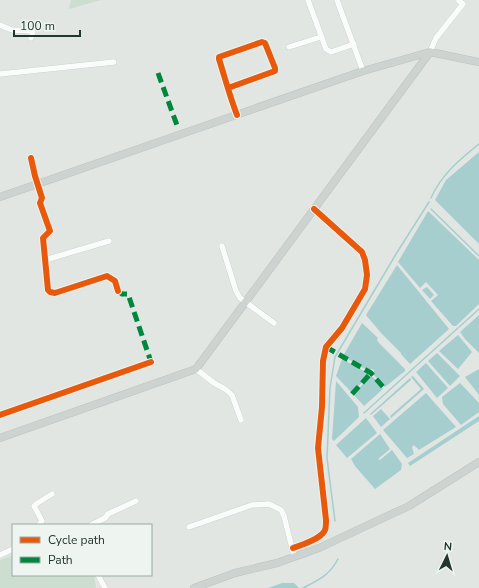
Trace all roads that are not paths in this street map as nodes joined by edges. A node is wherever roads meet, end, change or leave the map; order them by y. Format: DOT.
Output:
graph roads {
  1 [pos="308,0"];
  2 [pos="338,0"];
  3 [pos="460,0"];
  4 [pos="0,25"];
  5 [pos="321,36"];
  6 [pos="31,38"];
  7 [pos="354,44"];
  8 [pos="289,47"];
  9 [pos="430,52"];
  10 [pos="114,62"];
  11 [pos="479,62"];
  12 [pos="363,71"];
  13 [pos="0,74"];
  14 [pos="228,88"];
  15 [pos="238,115"];
  16 [pos="31,158"];
  17 [pos="38,184"];
  18 [pos="0,198"];
  19 [pos="314,209"];
  20 [pos="109,240"];
  21 [pos="222,246"];
  22 [pos="45,260"];
  23 [pos="118,291"];
  24 [pos="245,303"];
  25 [pos="274,324"];
  26 [pos="151,362"];
  27 [pos="196,369"];
  28 [pos="0,415"];
  29 [pos="241,420"];
  30 [pos="0,438"];
  31 [pos="479,462"];
  32 [pos="52,494"];
  33 [pos="136,501"];
  34 [pos="39,524"];
  35 [pos="93,524"];
  36 [pos="189,527"];
  37 [pos="293,548"];
  38 [pos="12,549"];
  39 [pos="0,555"];
  40 [pos="294,556"];
  41 [pos="99,576"];
  42 [pos="105,588"];
  43 [pos="194,588"];
  1 -- 5 [label="street"];
  2 -- 7 [label="street"];
  3 -- 9 [label="street"];
  4 -- 6 [label="street"];
  5 -- 7 [label="street"];
  5 -- 8 [label="street"];
  7 -- 12 [label="street"];
  9 -- 11 [label="main road"];
  9 -- 12 [label="main road"];
  9 -- 19 [label="main road"];
  10 -- 13 [label="street"];
  12 -- 15 [label="main road"];
  14 -- 14 [label="street"];
  14 -- 15 [label="street"];
  15 -- 17 [label="main road"];
  16 -- 17 [label="street"];
  17 -- 18 [label="main road"];
  17 -- 22 [label="street"];
  19 -- 24 [label="main road"];
  19 -- 37 [label="street"];
  20 -- 22 [label="street"];
  21 -- 24 [label="street"];
  22 -- 23 [label="street"];
  24 -- 25 [label="street"];
  24 -- 27 [label="main road"];
  26 -- 28 [label="street"];
  27 -- 29 [label="street"];
  27 -- 30 [label="main road"];
  31 -- 40 [label="main road"];
  32 -- 34 [label="street"];
  33 -- 35 [label="street"];
  36 -- 37 [label="street"];
  37 -- 40 [label="street"];
  38 -- 39 [label="street"];
  40 -- 43 [label="main road"];
  41 -- 42 [label="street"];
}
